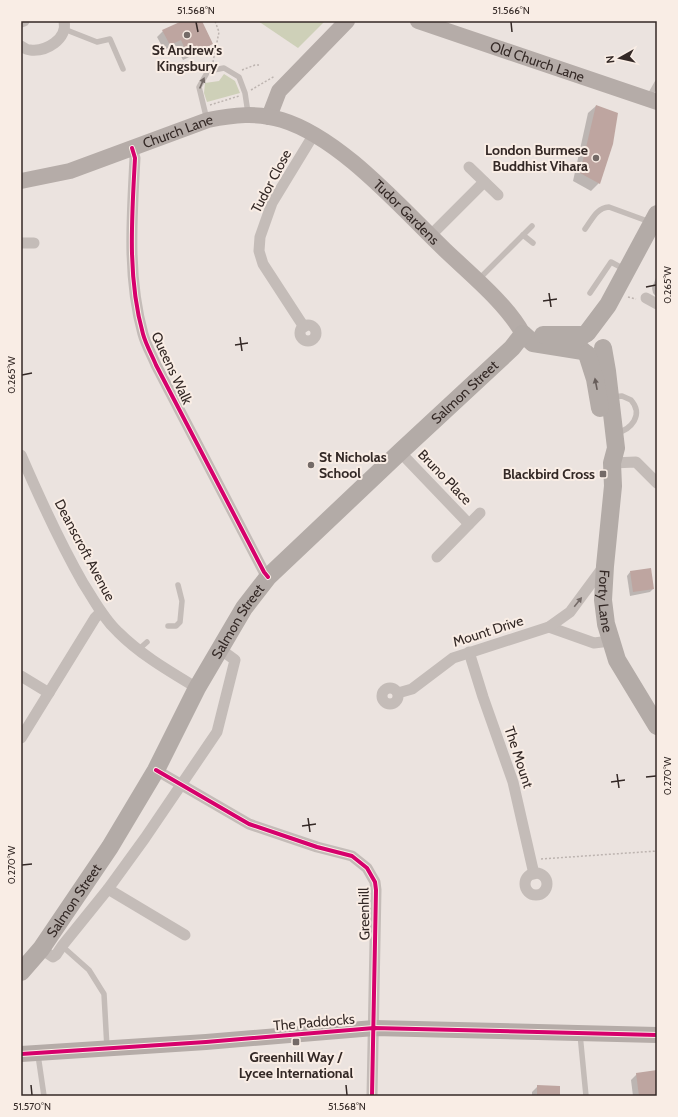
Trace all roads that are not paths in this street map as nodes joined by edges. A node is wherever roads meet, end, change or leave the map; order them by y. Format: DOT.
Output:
graph roads {
  1 [pos="347,21"];
  2 [pos="418,21"];
  3 [pos="64,25"];
  4 [pos="21,46"];
  5 [pos="123,69"];
  6 [pos="657,83"];
  7 [pos="652,100"];
  8 [pos="248,114"];
  9 [pos="269,117"];
  10 [pos="208,120"];
  11 [pos="314,134"];
  12 [pos="132,148"];
  13 [pos="469,167"];
  14 [pos="21,181"];
  15 [pos="484,182"];
  16 [pos="498,195"];
  17 [pos="532,226"];
  18 [pos="653,226"];
  19 [pos="585,230"];
  20 [pos="523,235"];
  21 [pos="430,236"];
  22 [pos="21,243"];
  23 [pos="34,243"];
  24 [pos="534,243"];
  25 [pos="626,270"];
  26 [pos="477,281"];
  27 [pos="590,293"];
  28 [pos="646,298"];
  29 [pos="657,304"];
  30 [pos="304,326"];
  31 [pos="523,334"];
  32 [pos="591,343"];
  33 [pos="610,397"];
  34 [pos="614,433"];
  35 [pos="400,452"];
  36 [pos="21,455"];
  37 [pos="612,463"];
  38 [pos="657,483"];
  39 [pos="480,513"];
  40 [pos="469,524"];
  41 [pos="436,557"];
  42 [pos="605,566"];
  43 [pos="268,577"];
  44 [pos="178,585"];
  45 [pos="101,612"];
  46 [pos="168,626"];
  47 [pos="549,627"];
  48 [pos="610,641"];
  49 [pos="147,642"];
  50 [pos="220,649"];
  51 [pos="138,650"];
  52 [pos="470,652"];
  53 [pos="21,676"];
  54 [pos="197,688"];
  55 [pos="49,692"];
  56 [pos="398,693"];
  57 [pos="657,726"];
  58 [pos="21,738"];
  59 [pos="156,770"];
  60 [pos="181,784"];
  61 [pos="534,874"];
  62 [pos="108,889"];
  63 [pos="185,935"];
  64 [pos="62,946"];
  65 [pos="41,949"];
  66 [pos="21,972"];
  67 [pos="374,1028"];
  68 [pos="580,1034"];
  69 [pos="657,1035"];
  70 [pos="107,1048"];
  71 [pos="38,1053"];
  72 [pos="21,1054"];
  73 [pos="44,1096"];
  74 [pos="372,1096"];
  75 [pos="586,1096"];
  1 -- 9 [label="main road"];
  2 -- 7 [label="main road, Old Church Lane"];
  3 -- 4 [label="street"];
  3 -- 5 [label="lane"];
  6 -- 7 [label="lane"];
  8 -- 9 [label="main road, Church Lane"];
  8 -- 10 [label="main road, Church Lane"];
  10 -- 8 [label="lane, one-way"];
  9 -- 11 [label="main road, Tudor Gardens"];
  10 -- 12 [label="main road, Church Lane"];
  11 -- 21 [label="main road, Tudor Gardens"];
  11 -- 30 [label="street, Tudor Close"];
  12 -- 14 [label="main road, Church Lane"];
  12 -- 43 [label="street, Queens Walk"];
  13 -- 15 [label="street"];
  15 -- 16 [label="street"];
  15 -- 21 [label="street"];
  17 -- 20 [label="lane"];
  18 -- 19 [label="lane"];
  18 -- 25 [label="main road"];
  20 -- 24 [label="lane"];
  20 -- 26 [label="lane"];
  21 -- 26 [label="main road, Tudor Gardens"];
  22 -- 23 [label="street"];
  25 -- 27 [label="lane"];
  25 -- 32 [label="main road"];
  26 -- 31 [label="main road, Tudor Gardens"];
  28 -- 29 [label="street"];
  31 -- 32 [label="main road"];
  31 -- 35 [label="main road, Salmon Street"];
  32 -- 33 [label="main road, Forty Lane"];
  37 -- 32 [label="main road, Forty Lane, one-way"];
  33 -- 34 [label="main road, Forty Lane"];
  33 -- 34 [label="lane"];
  34 -- 37 [label="main road, Forty Lane"];
  35 -- 40 [label="street, Bruno Place"];
  35 -- 43 [label="main road, Salmon Street"];
  36 -- 45 [label="street, Deanscroft Avenue"];
  37 -- 38 [label="street"];
  37 -- 42 [label="main road, Forty Lane"];
  39 -- 40 [label="street, Bruno Place"];
  40 -- 41 [label="street, Bruno Place"];
  47 -- 42 [label="street, Mount Drive, one-way"];
  42 -- 48 [label="main road, Forty Lane"];
  43 -- 50 [label="main road, Salmon Street"];
  44 -- 46 [label="lane"];
  45 -- 51 [label="street, Deanscroft Avenue"];
  45 -- 55 [label="street"];
  47 -- 48 [label="street"];
  47 -- 52 [label="street, Mount Drive"];
  48 -- 57 [label="main road, Forty Lane"];
  49 -- 51 [label="lane"];
  50 -- 54 [label="main road, Salmon Street"];
  50 -- 60 [label="street, Salmon Street"];
  51 -- 54 [label="street, Deanscroft Avenue"];
  52 -- 56 [label="street, Mount Drive"];
  52 -- 61 [label="street, The Mount"];
  53 -- 55 [label="street"];
  54 -- 59 [label="main road, Salmon Street"];
  55 -- 58 [label="street"];
  59 -- 60 [label="street, Greenhill"];
  59 -- 65 [label="main road, Salmon Street"];
  60 -- 62 [label="street, Salmon Street"];
  60 -- 67 [label="street, Greenhill"];
  62 -- 63 [label="street"];
  62 -- 64 [label="street, Salmon Street"];
  64 -- 65 [label="street, Salmon Street"];
  64 -- 70 [label="lane"];
  65 -- 66 [label="main road, Salmon Street"];
  67 -- 68 [label="main road, The Paddocks"];
  67 -- 70 [label="main road, The Paddocks"];
  67 -- 74 [label="street, Greenhill"];
  68 -- 69 [label="main road, The Paddocks"];
  68 -- 75 [label="lane"];
  70 -- 71 [label="main road, The Paddocks"];
  71 -- 72 [label="main road, The Paddocks"];
  71 -- 73 [label="lane"];
}
